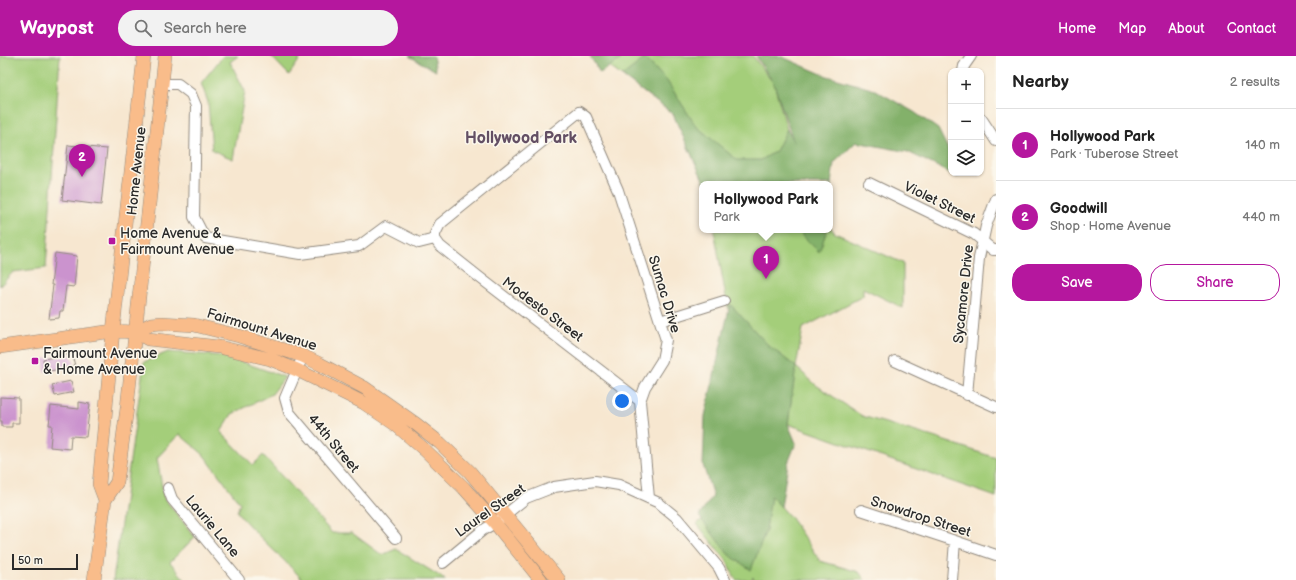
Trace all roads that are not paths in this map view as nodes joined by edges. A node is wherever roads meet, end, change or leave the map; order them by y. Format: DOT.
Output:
graph roads {
  1 [pos="144,56"];
  2 [pos="165,56"];
  3 [pos="971,56"];
  4 [pos="964,68"];
  5 [pos="162,84"];
  6 [pos="984,123"];
  7 [pos="996,141"];
  8 [pos="869,183"];
  9 [pos="996,199"];
  10 [pos="435,236"];
  11 [pos="983,242"];
  12 [pos="996,250"];
  13 [pos="724,301"];
  14 [pos="660,321"];
  15 [pos="113,331"];
  16 [pos="135,332"];
  17 [pos="0,347"];
  18 [pos="302,356"];
  19 [pos="895,361"];
  20 [pos="297,370"];
  21 [pos="968,395"];
  22 [pos="640,401"];
  23 [pos="996,407"];
  24 [pos="168,488"];
  25 [pos="649,498"];
  26 [pos="105,500"];
  27 [pos="861,510"];
  28 [pos="506,514"];
  29 [pos="495,523"];
  30 [pos="396,538"];
  31 [pos="956,541"];
  32 [pos="996,555"];
  33 [pos="443,562"];
  34 [pos="94,580"];
  35 [pos="239,580"];
  36 [pos="541,580"];
  37 [pos="559,580"];
  38 [pos="725,580"];
  39 [pos="952,580"];
  1 -- 15 [label="main road, Home Avenue"];
  2 -- 5 [label="main road, Home Avenue"];
  3 -- 4 [label="street"];
  5 -- 10 [label="street"];
  5 -- 16 [label="main road, Home Avenue"];
  6 -- 7 [label="street"];
  8 -- 11 [label="street, Violet Street"];
  9 -- 11 [label="street, Sycamore Drive"];
  10 -- 14 [label="street, Sumac Drive"];
  10 -- 22 [label="street, Modesto Street"];
  11 -- 12 [label="street, Violet Street"];
  11 -- 21 [label="street, Sycamore Drive"];
  13 -- 14 [label="street"];
  14 -- 22 [label="street, Sumac Drive"];
  15 -- 16 [label="main road, Fairmount Avenue"];
  15 -- 17 [label="main road, Fairmount Avenue"];
  15 -- 26 [label="main road, Home Avenue"];
  16 -- 18 [label="main road, Fairmount Avenue"];
  16 -- 20 [label="main road, Fairmount Avenue"];
  16 -- 26 [label="main road, Home Avenue"];
  18 -- 20 [label="street, 44th Street"];
  18 -- 28 [label="main road, Fairmount Avenue"];
  19 -- 21 [label="street"];
  20 -- 29 [label="main road, Fairmount Avenue"];
  20 -- 30 [label="street, 44th Street"];
  21 -- 23 [label="street"];
  22 -- 25 [label="street, Sumac Drive"];
  24 -- 35 [label="street, Laurie Lane"];
  25 -- 28 [label="street, Laurel Street"];
  25 -- 38 [label="street"];
  26 -- 34 [label="main road, Home Avenue"];
  27 -- 31 [label="street, Snowdrop Street"];
  28 -- 29 [label="street, Laurel Street"];
  28 -- 37 [label="main road, Fairmount Avenue"];
  29 -- 33 [label="street, Laurel Street"];
  29 -- 36 [label="main road, Fairmount Avenue"];
  31 -- 32 [label="street, Snowdrop Street"];
  31 -- 39 [label="street"];
}
